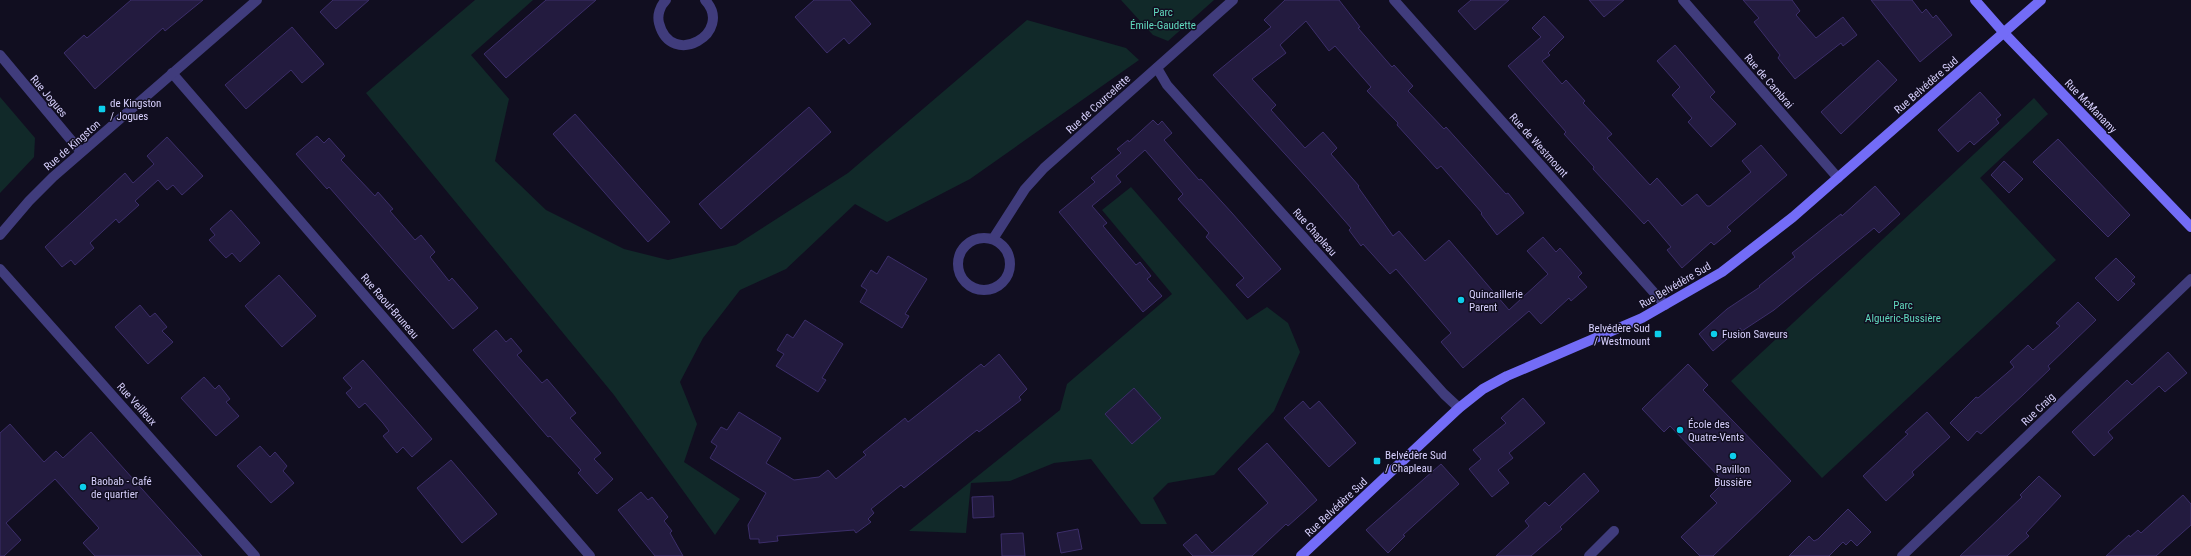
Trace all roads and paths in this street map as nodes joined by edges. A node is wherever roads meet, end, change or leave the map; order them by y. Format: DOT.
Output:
graph roads {
  1 [pos="257,0"];
  2 [pos="666,0"];
  3 [pos="705,0"];
  4 [pos="1233,0"];
  5 [pos="1394,0"];
  6 [pos="1683,0"];
  7 [pos="1975,0"];
  8 [pos="2041,0"];
  9 [pos="2004,33"];
  10 [pos="0,55"];
  11 [pos="1156,68"];
  12 [pos="172,73"];
  13 [pos="81,152"];
  14 [pos="1838,178"];
  15 [pos="2191,226"];
  16 [pos="0,235"];
  17 [pos="994,239"];
  18 [pos="0,269"];
  19 [pos="2191,279"];
  20 [pos="1665,305"];
  21 [pos="1459,408"];
  22 [pos="1614,532"];
  23 [pos="255,556"];
  24 [pos="590,556"];
  25 [pos="1301,556"];
  26 [pos="1589,556"];
  27 [pos="1902,556"];
  1 -- 12 [label="street, Rue de Kingston"];
  2 -- 3 [label="street"];
  4 -- 11 [label="street, Rue de Courcelette"];
  5 -- 20 [label="street, Rue de Westmount"];
  6 -- 14 [label="street, Rue de Cambrai"];
  7 -- 9 [label="street, Rue McManamy"];
  8 -- 9 [label="street, Rue Belvédère Sud"];
  9 -- 14 [label="street, Rue Belvédère Sud"];
  9 -- 15 [label="street, Rue McManamy"];
  10 -- 13 [label="street, Rue Jogues"];
  11 -- 17 [label="street, Rue de Courcelette"];
  11 -- 21 [label="street, Rue Chapleau"];
  12 -- 13 [label="street, Rue de Kingston"];
  12 -- 24 [label="street, Rue Raoul-Bruneau"];
  13 -- 16 [label="street, Rue de Kingston"];
  14 -- 20 [label="street, Rue Belvédère Sud"];
  17 -- 17 [label="street"];
  18 -- 23 [label="street, Rue Veilleux"];
  19 -- 27 [label="street, Rue Craig"];
  20 -- 21 [label="street, Rue Belvédère Sud"];
  21 -- 25 [label="street, Rue Belvédère Sud"];
  22 -- 26 [label="street"];
}
